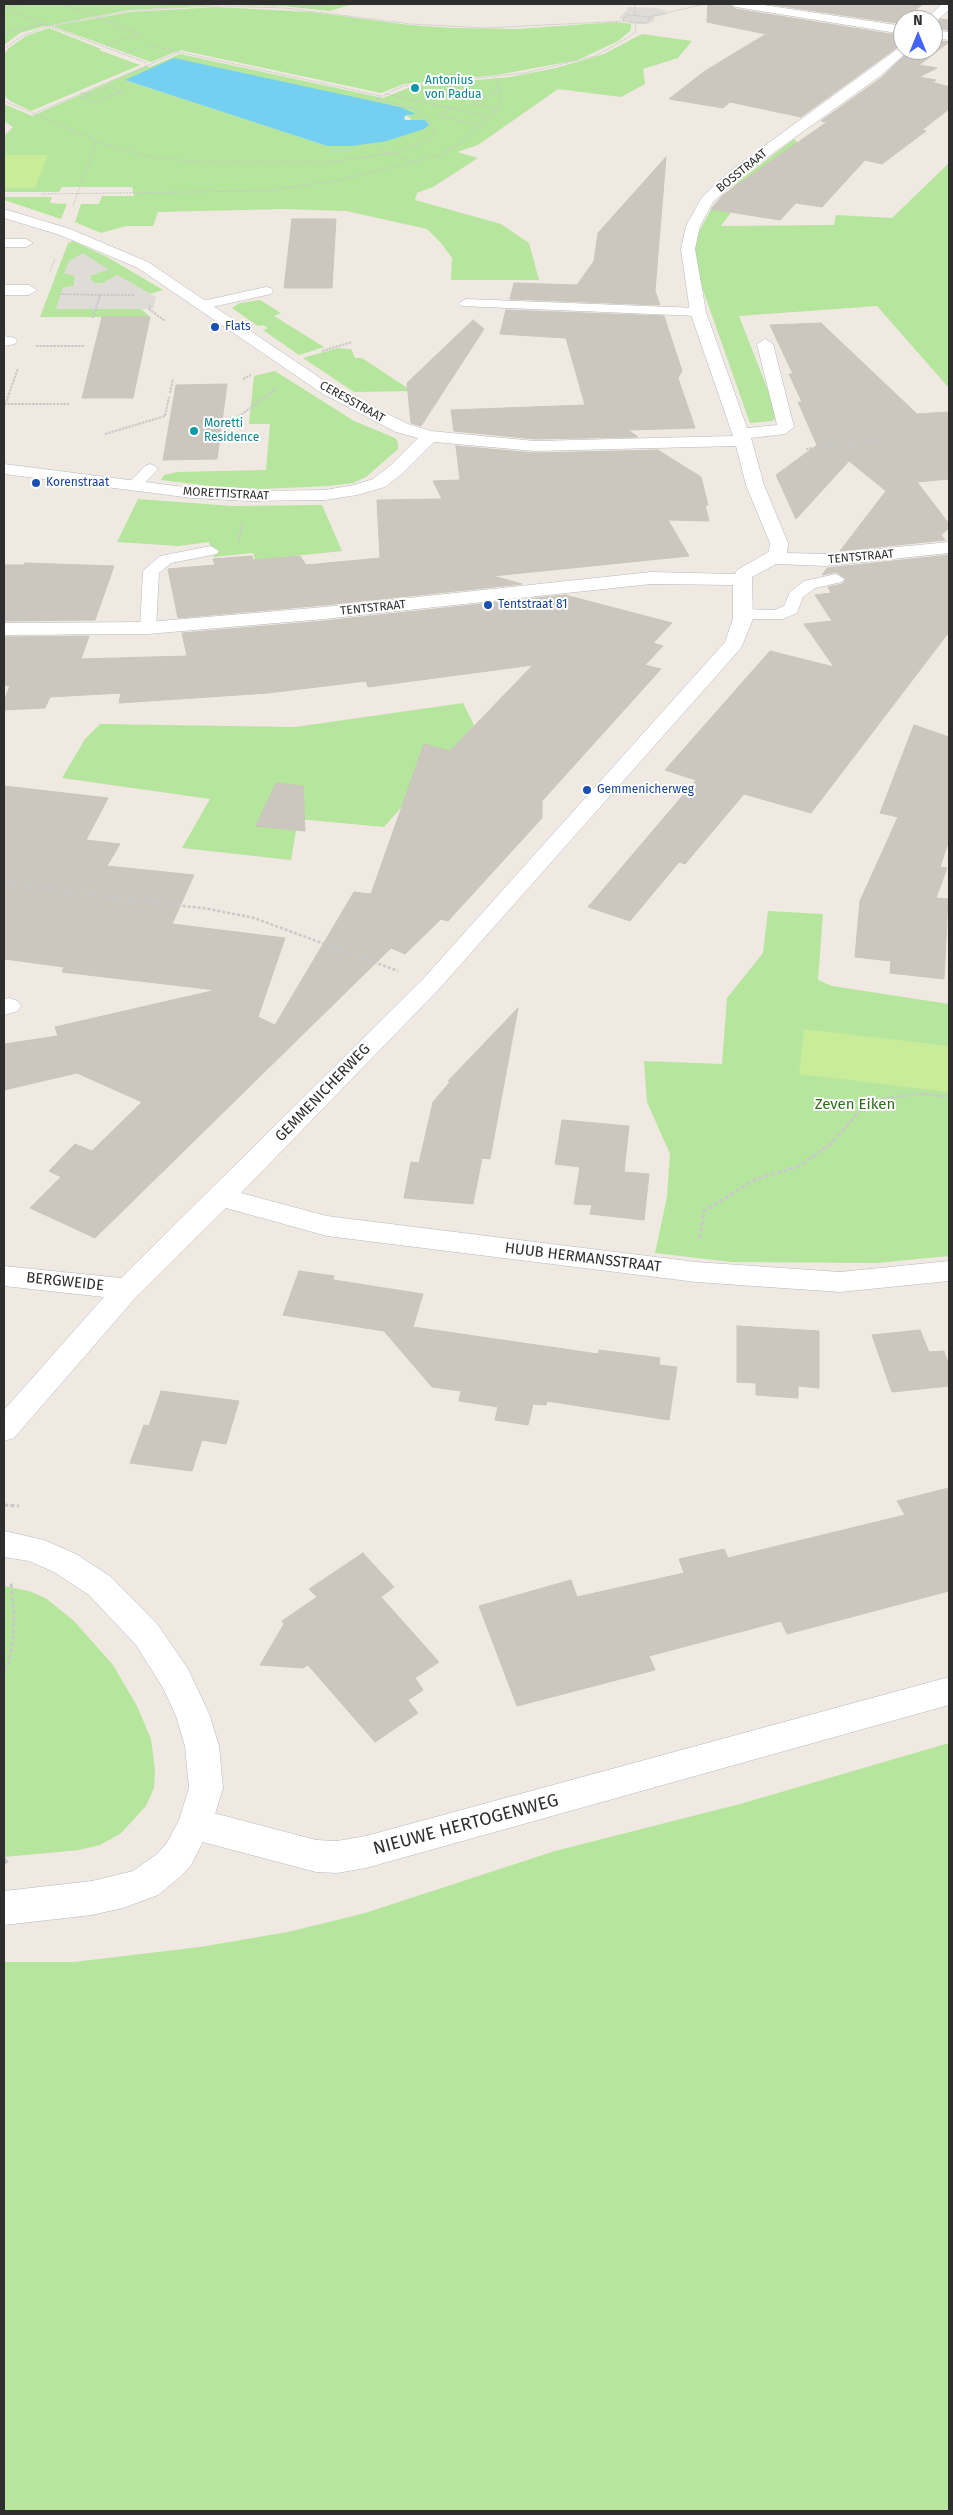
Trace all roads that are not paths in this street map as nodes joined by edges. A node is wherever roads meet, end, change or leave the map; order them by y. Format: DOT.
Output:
graph roads {
  1 [pos="736,4"];
  2 [pos="893,28"];
  3 [pos="893,58"];
  4 [pos="4,213"];
  5 [pos="4,243"];
  6 [pos="26,243"];
  7 [pos="4,290"];
  8 [pos="29,290"];
  9 [pos="266,292"];
  10 [pos="466,303"];
  11 [pos="203,305"];
  12 [pos="698,312"];
  13 [pos="765,344"];
  14 [pos="430,436"];
  15 [pos="743,443"];
  16 [pos="4,469"];
  17 [pos="150,469"];
  18 [pos="134,486"];
  19 [pos="949,548"];
  20 [pos="211,551"];
  21 [pos="772,558"];
  22 [pos="836,579"];
  23 [pos="742,580"];
  24 [pos="743,614"];
  25 [pos="148,628"];
  26 [pos="4,629"];
  27 [pos="221,1197"];
  28 [pos="949,1272"];
  29 [pos="4,1276"];
  30 [pos="126,1289"];
  31 [pos="4,1430"];
  32 [pos="6,1544"];
  33 [pos="949,1691"];
  34 [pos="195,1824"];
  35 [pos="4,1908"];
  1 -- 2 [label="street"];
  3 -- 12 [label="street, BOSSTRAAT"];
  4 -- 11 [label="street, CERESSTRAAT"];
  5 -- 6 [label="street"];
  7 -- 8 [label="street"];
  9 -- 11 [label="lane"];
  10 -- 12 [label="lane"];
  11 -- 14 [label="street, CERESSTRAAT"];
  12 -- 15 [label="street, BOSSTRAAT"];
  13 -- 15 [label="street"];
  14 -- 15 [label="street, CERESSTRAAT"];
  14 -- 18 [label="street, MORETTISTRAAT"];
  15 -- 21 [label="street, BOSSTRAAT"];
  16 -- 18 [label="street, MORETTISTRAAT"];
  17 -- 18 [label="lane"];
  19 -- 21 [label="street, TENTSTRAAT"];
  20 -- 25 [label="lane"];
  21 -- 23 [label="street"];
  22 -- 24 [label="lane"];
  23 -- 24 [label="street, GEMMENICHERWEG"];
  23 -- 25 [label="street, TENTSTRAAT"];
  24 -- 27 [label="street, GEMMENICHERWEG"];
  25 -- 26 [label="street, TENTSTRAAT"];
  27 -- 28 [label="street, HUUB HERMANSSTRAAT"];
  27 -- 30 [label="street, GEMMENICHERWEG"];
  29 -- 30 [label="street, BERGWEIDE"];
  30 -- 31 [label="street, GEMMENICHERWEG"];
  32 -- 34 [label="street"];
  33 -- 34 [label="street, NIEUWE HERTOGENWEG"];
  34 -- 35 [label="street"];
}
